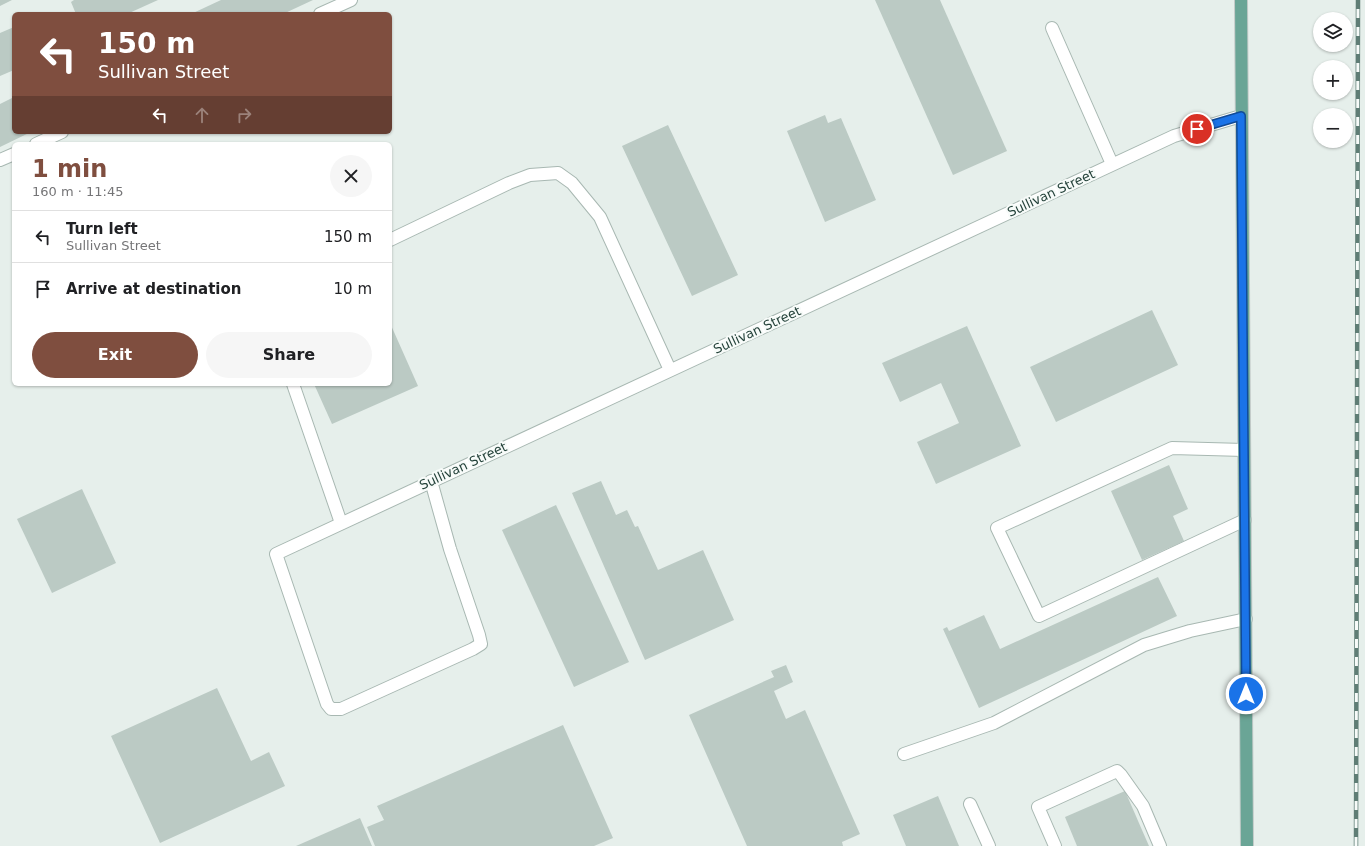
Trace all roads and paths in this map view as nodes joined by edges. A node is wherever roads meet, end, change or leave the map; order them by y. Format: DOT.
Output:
graph roads {
  1 [pos="351,0"];
  2 [pos="1242,0"];
  3 [pos="324,12"];
  4 [pos="1052,28"];
  5 [pos="1241,116"];
  6 [pos="58,134"];
  7 [pos="40,142"];
  8 [pos="12,155"];
  9 [pos="0,160"];
  10 [pos="1112,164"];
  11 [pos="392,239"];
  12 [pos="670,370"];
  13 [pos="294,386"];
  14 [pos="1244,450"];
  15 [pos="431,481"];
  16 [pos="1245,520"];
  17 [pos="341,523"];
  18 [pos="1246,619"];
  19 [pos="904,754"];
  20 [pos="970,804"];
  21 [pos="989,846"];
  22 [pos="1055,846"];
  23 [pos="1160,846"];
  24 [pos="1248,846"];
  1 -- 3 [label="street"];
  2 -- 5 [label="main road"];
  4 -- 10 [label="street"];
  5 -- 10 [label="street, Sullivan Street"];
  5 -- 14 [label="main road"];
  6 -- 7 [label="street"];
  8 -- 9 [label="street"];
  10 -- 12 [label="street, Sullivan Street"];
  11 -- 12 [label="street"];
  12 -- 15 [label="street, Sullivan Street"];
  13 -- 17 [label="street"];
  14 -- 16 [label="main road"];
  14 -- 16 [label="street"];
  15 -- 17 [label="street, Sullivan Street"];
  15 -- 17 [label="street, Sullivan Street"];
  16 -- 18 [label="main road"];
  18 -- 19 [label="street"];
  18 -- 24 [label="main road"];
  20 -- 21 [label="street"];
  22 -- 23 [label="street"];
}
